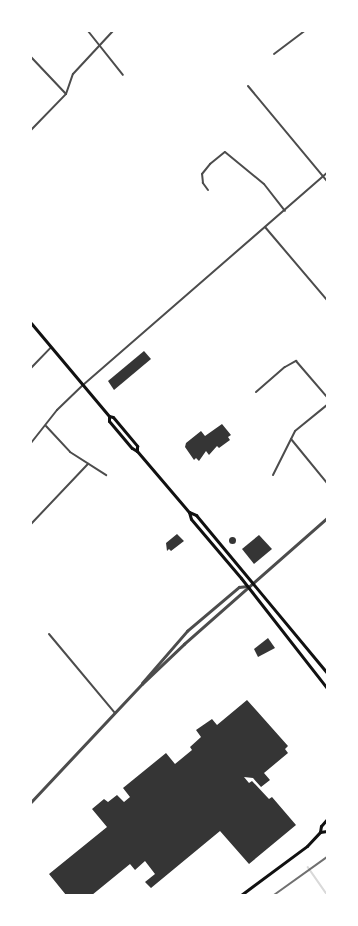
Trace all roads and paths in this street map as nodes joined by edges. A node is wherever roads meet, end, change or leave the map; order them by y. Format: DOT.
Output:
graph roads {
  1 [pos="88,31"];
  2 [pos="113,31"];
  3 [pos="305,31"];
  4 [pos="100,45"];
  5 [pos="274,54"];
  6 [pos="31,57"];
  7 [pos="123,75"];
  8 [pos="248,86"];
  9 [pos="66,94"];
  10 [pos="31,130"];
  11 [pos="327,173"];
  12 [pos="323,176"];
  13 [pos="327,181"];
  14 [pos="208,190"];
  15 [pos="285,211"];
  16 [pos="265,226"];
  17 [pos="327,300"];
  18 [pos="31,323"];
  19 [pos="50,348"];
  20 [pos="31,368"];
  21 [pos="83,385"];
  22 [pos="256,392"];
  23 [pos="327,397"];
  24 [pos="327,405"];
  25 [pos="109,416"];
  26 [pos="46,426"];
  27 [pos="291,439"];
  28 [pos="31,442"];
  29 [pos="137,451"];
  30 [pos="88,464"];
  31 [pos="106,475"];
  32 [pos="273,475"];
  33 [pos="327,483"];
  34 [pos="189,512"];
  35 [pos="327,518"];
  36 [pos="31,524"];
  37 [pos="252,582"];
  38 [pos="247,586"];
  39 [pos="49,634"];
  40 [pos="327,673"];
  41 [pos="142,684"];
  42 [pos="327,688"];
  43 [pos="114,713"];
  44 [pos="31,802"];
  45 [pos="327,819"];
  46 [pos="327,830"];
  47 [pos="320,832"];
  48 [pos="241,895"];
  1 -- 4 [label="street"];
  2 -- 4 [label="street"];
  3 -- 5 [label="street"];
  4 -- 7 [label="street"];
  4 -- 9 [label="street"];
  6 -- 9 [label="street"];
  8 -- 12 [label="street"];
  9 -- 10 [label="street"];
  11 -- 12 [label="street"];
  12 -- 13 [label="street"];
  12 -- 15 [label="street"];
  14 -- 15 [label="street"];
  15 -- 16 [label="street"];
  16 -- 17 [label="street"];
  16 -- 21 [label="street"];
  18 -- 19 [label="main road"];
  19 -- 20 [label="street"];
  19 -- 21 [label="main road"];
  21 -- 25 [label="main road"];
  21 -- 26 [label="street"];
  22 -- 23 [label="street"];
  24 -- 27 [label="street"];
  25 -- 29 [label="main road"];
  25 -- 29 [label="main road"];
  26 -- 28 [label="street"];
  26 -- 30 [label="street"];
  27 -- 32 [label="street"];
  27 -- 33 [label="street"];
  29 -- 34 [label="main road"];
  30 -- 31 [label="street"];
  30 -- 36 [label="street"];
  34 -- 37 [label="main road"];
  34 -- 38 [label="main road"];
  35 -- 37 [label="street"];
  37 -- 38 [label="street"];
  37 -- 40 [label="main road"];
  38 -- 41 [label="street"];
  38 -- 41 [label="street"];
  38 -- 42 [label="main road"];
  39 -- 43 [label="street"];
  41 -- 43 [label="street"];
  43 -- 44 [label="street"];
  45 -- 47 [label="main road"];
  46 -- 47 [label="main road"];
  47 -- 48 [label="main road"];
}
